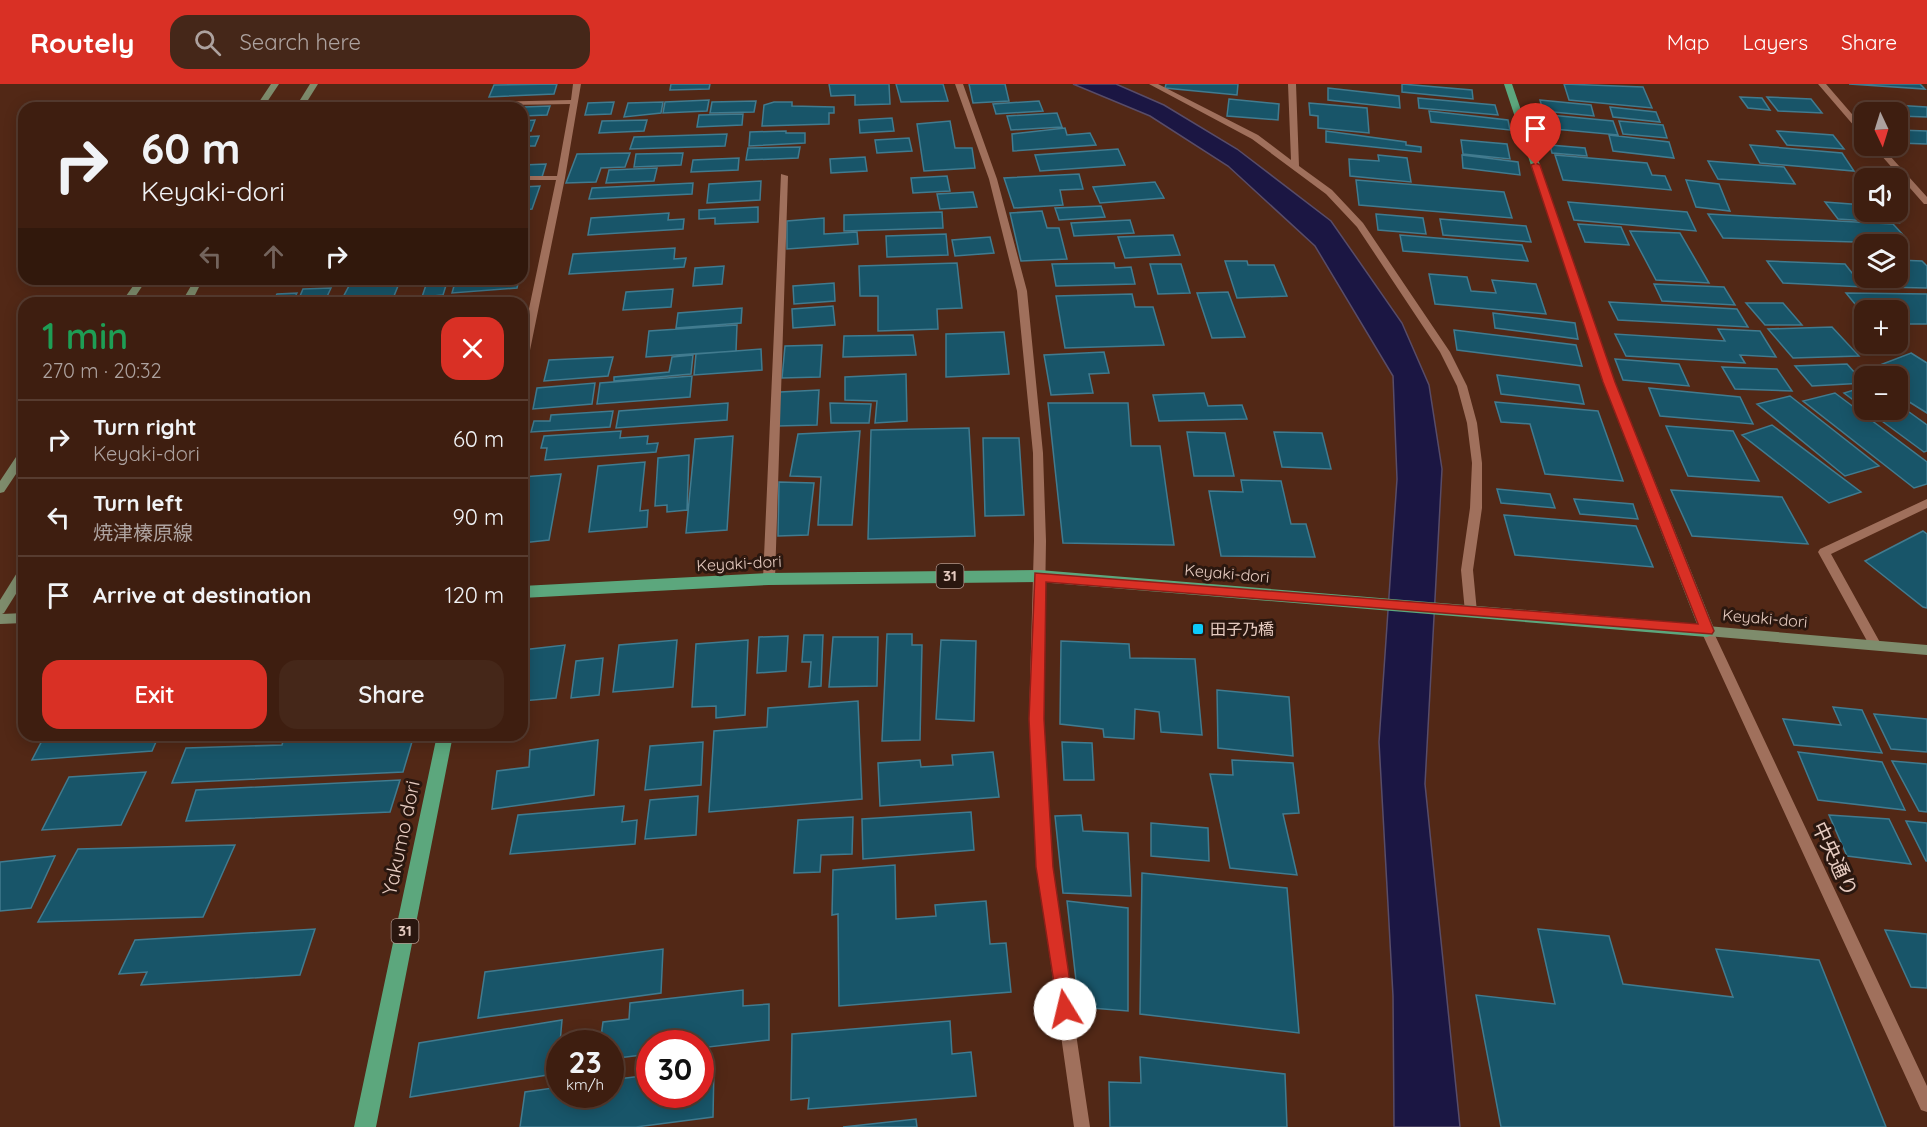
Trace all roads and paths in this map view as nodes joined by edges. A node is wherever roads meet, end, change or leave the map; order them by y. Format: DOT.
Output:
graph roads {
  1 [pos="275,84"];
  2 [pos="314,84"];
  3 [pos="576,84"];
  4 [pos="959,84"];
  5 [pos="1153,84"];
  6 [pos="1292,84"];
  7 [pos="1508,84"];
  8 [pos="1822,84"];
  9 [pos="263,102"];
  10 [pos="303,102"];
  11 [pos="573,102"];
  12 [pos="528,103"];
  13 [pos="1854,121"];
  14 [pos="1886,156"];
  15 [pos="1295,165"];
  16 [pos="784,176"];
  17 [pos="528,178"];
  18 [pos="561,178"];
  19 [pos="1927,202"];
  20 [pos="528,336"];
  21 [pos="18,463"];
  22 [pos="0,489"];
  23 [pos="1927,503"];
  24 [pos="1039,576"];
  25 [pos="770,579"];
  26 [pos="18,581"];
  27 [pos="528,592"];
  28 [pos="0,610"];
  29 [pos="1471,612"];
  30 [pos="18,618"];
  31 [pos="0,619"];
  32 [pos="1707,631"];
  33 [pos="1876,646"];
  34 [pos="1927,650"];
  35 [pos="444,741"];
  36 [pos="1927,1104"];
  37 [pos="365,1127"];
  38 [pos="1082,1127"];
  1 -- 9 [label="street"];
  2 -- 10 [label="street"];
  3 -- 11 [label="street"];
  4 -- 24 [label="street"];
  5 -- 15 [label="street"];
  6 -- 15 [label="street"];
  7 -- 32 [label="main road"];
  8 -- 13 [label="street"];
  11 -- 12 [label="street"];
  11 -- 18 [label="street"];
  14 -- 19 [label="street"];
  15 -- 29 [label="street"];
  16 -- 25 [label="street"];
  17 -- 18 [label="street"];
  18 -- 20 [label="street"];
  21 -- 22 [label="street"];
  23 -- 33 [label="street"];
  24 -- 25 [label="main road, Keyaki-dori / 31"];
  24 -- 29 [label="main road, Keyaki-dori / 31"];
  24 -- 38 [label="street"];
  25 -- 27 [label="main road, Keyaki-dori / 31"];
  26 -- 28 [label="street"];
  29 -- 32 [label="main road, Keyaki-dori / 31"];
  30 -- 31 [label="street"];
  32 -- 33 [label="street, Keyaki-dori"];
  32 -- 36 [label="street, 中央通り"];
  33 -- 34 [label="street, Keyaki-dori"];
  35 -- 37 [label="main road, Yakumo dori / 31"];
}
